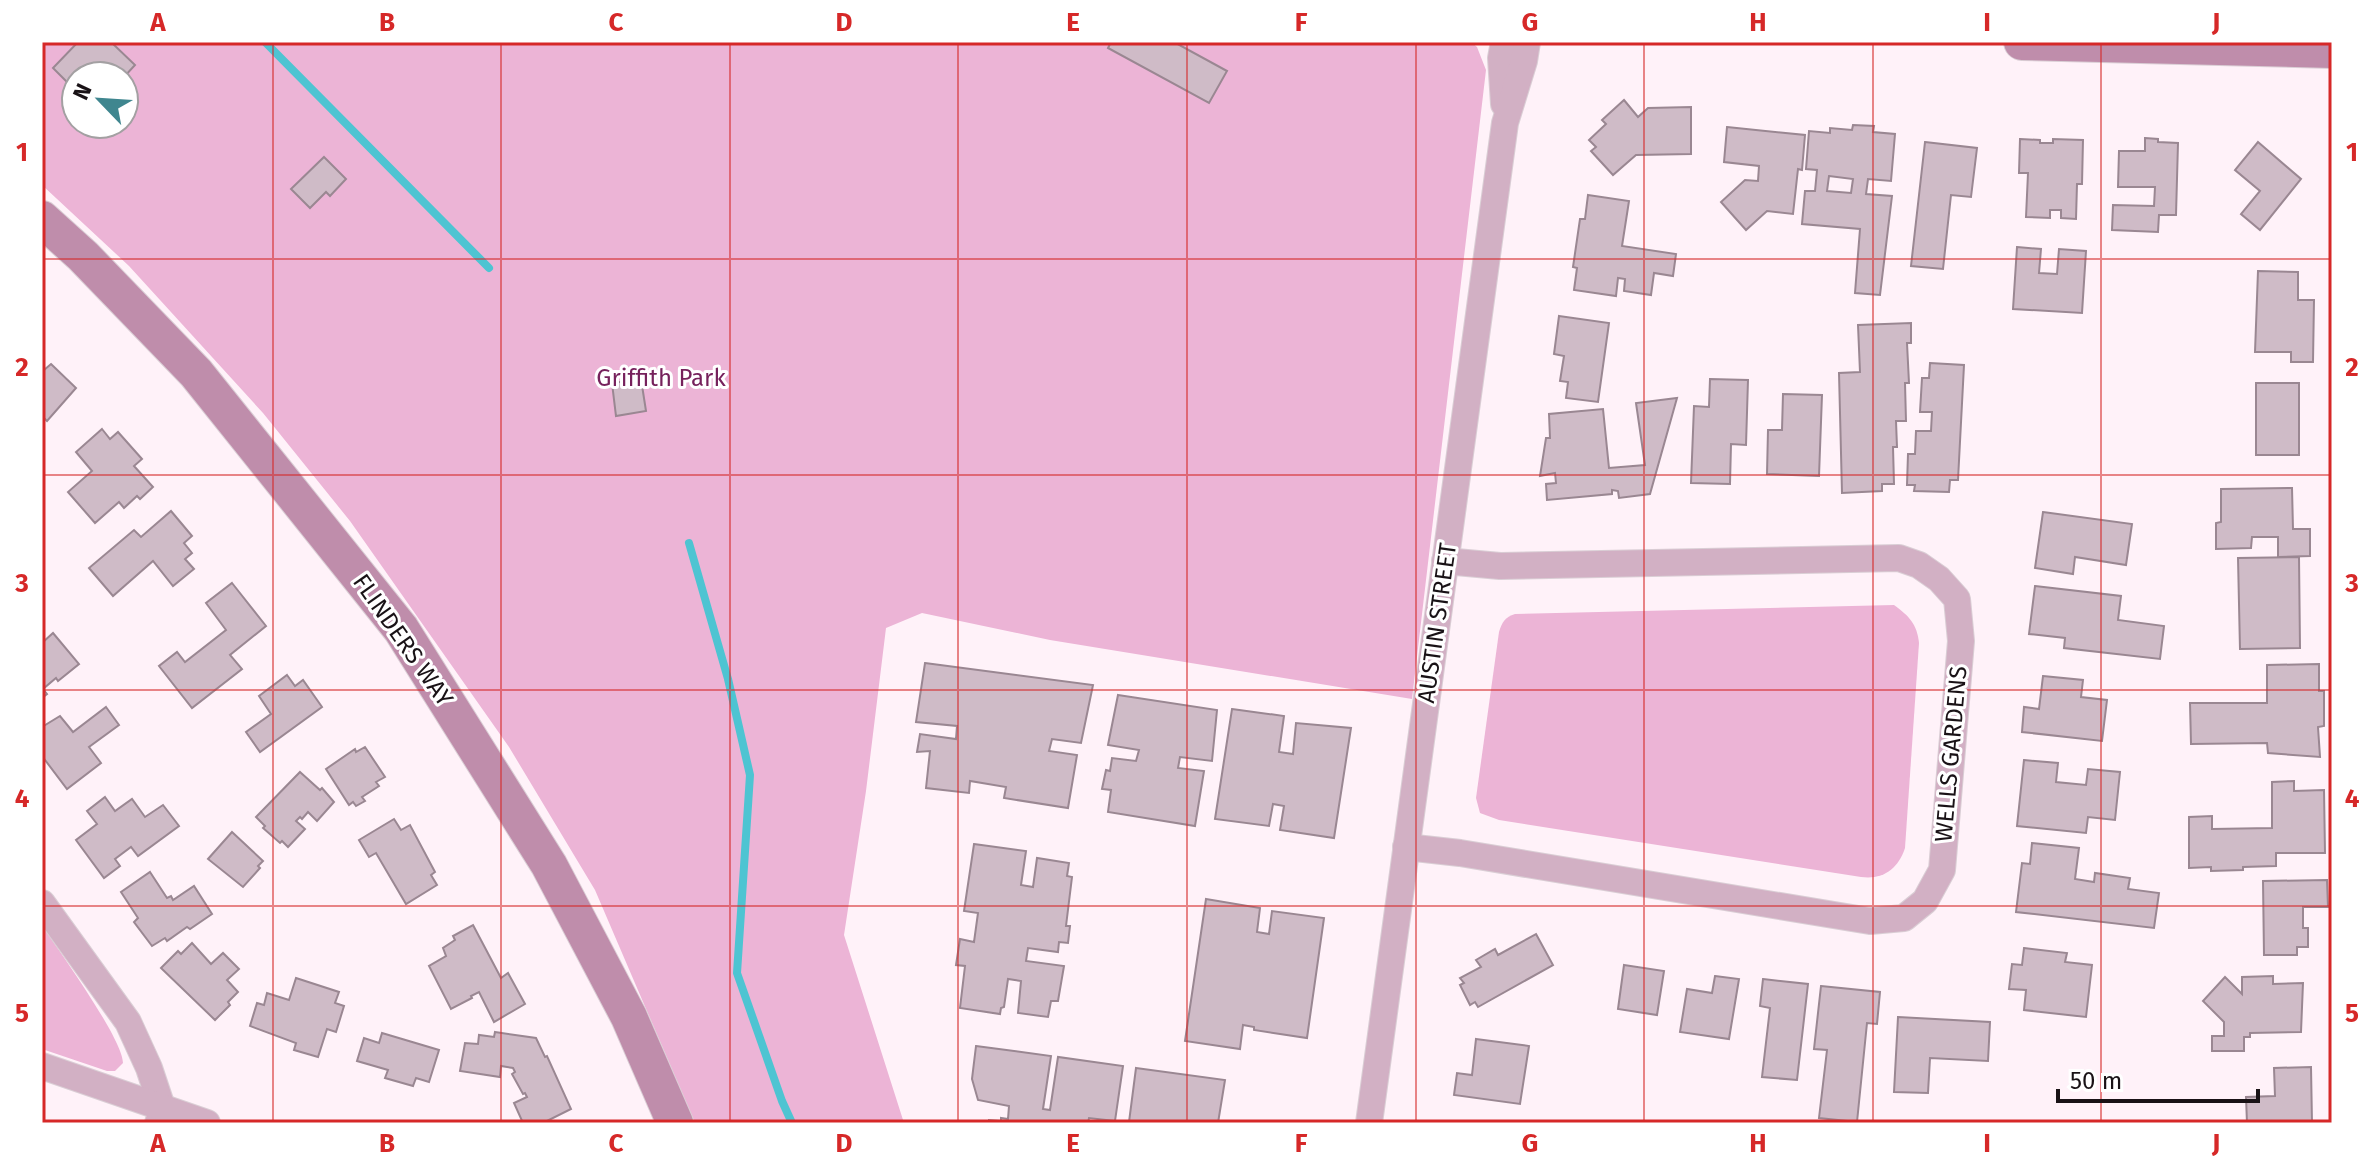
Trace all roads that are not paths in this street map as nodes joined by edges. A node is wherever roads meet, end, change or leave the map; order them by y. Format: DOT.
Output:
graph roads {
  1 [pos="1504,42"];
  2 [pos="1527,42"];
  3 [pos="2022,42"];
  4 [pos="2332,50"];
  5 [pos="1505,123"];
  6 [pos="42,219"];
  7 [pos="1445,561"];
  8 [pos="1406,847"];
  9 [pos="42,903"];
  10 [pos="42,1066"];
  11 [pos="161,1116"];
  12 [pos="672,1119"];
  13 [pos="207,1123"];
  14 [pos="1369,1123"];
  1 -- 5 [label="street, AUSTIN STREET"];
  2 -- 5 [label="street, AUSTIN STREET"];
  3 -- 4 [label="street"];
  5 -- 7 [label="street, AUSTIN STREET"];
  6 -- 12 [label="street, FLINDERS WAY"];
  7 -- 8 [label="street, AUSTIN STREET"];
  7 -- 8 [label="street, WELLS GARDENS"];
  8 -- 14 [label="street, AUSTIN STREET"];
  9 -- 11 [label="street"];
  10 -- 11 [label="street"];
  11 -- 13 [label="street"];
}
